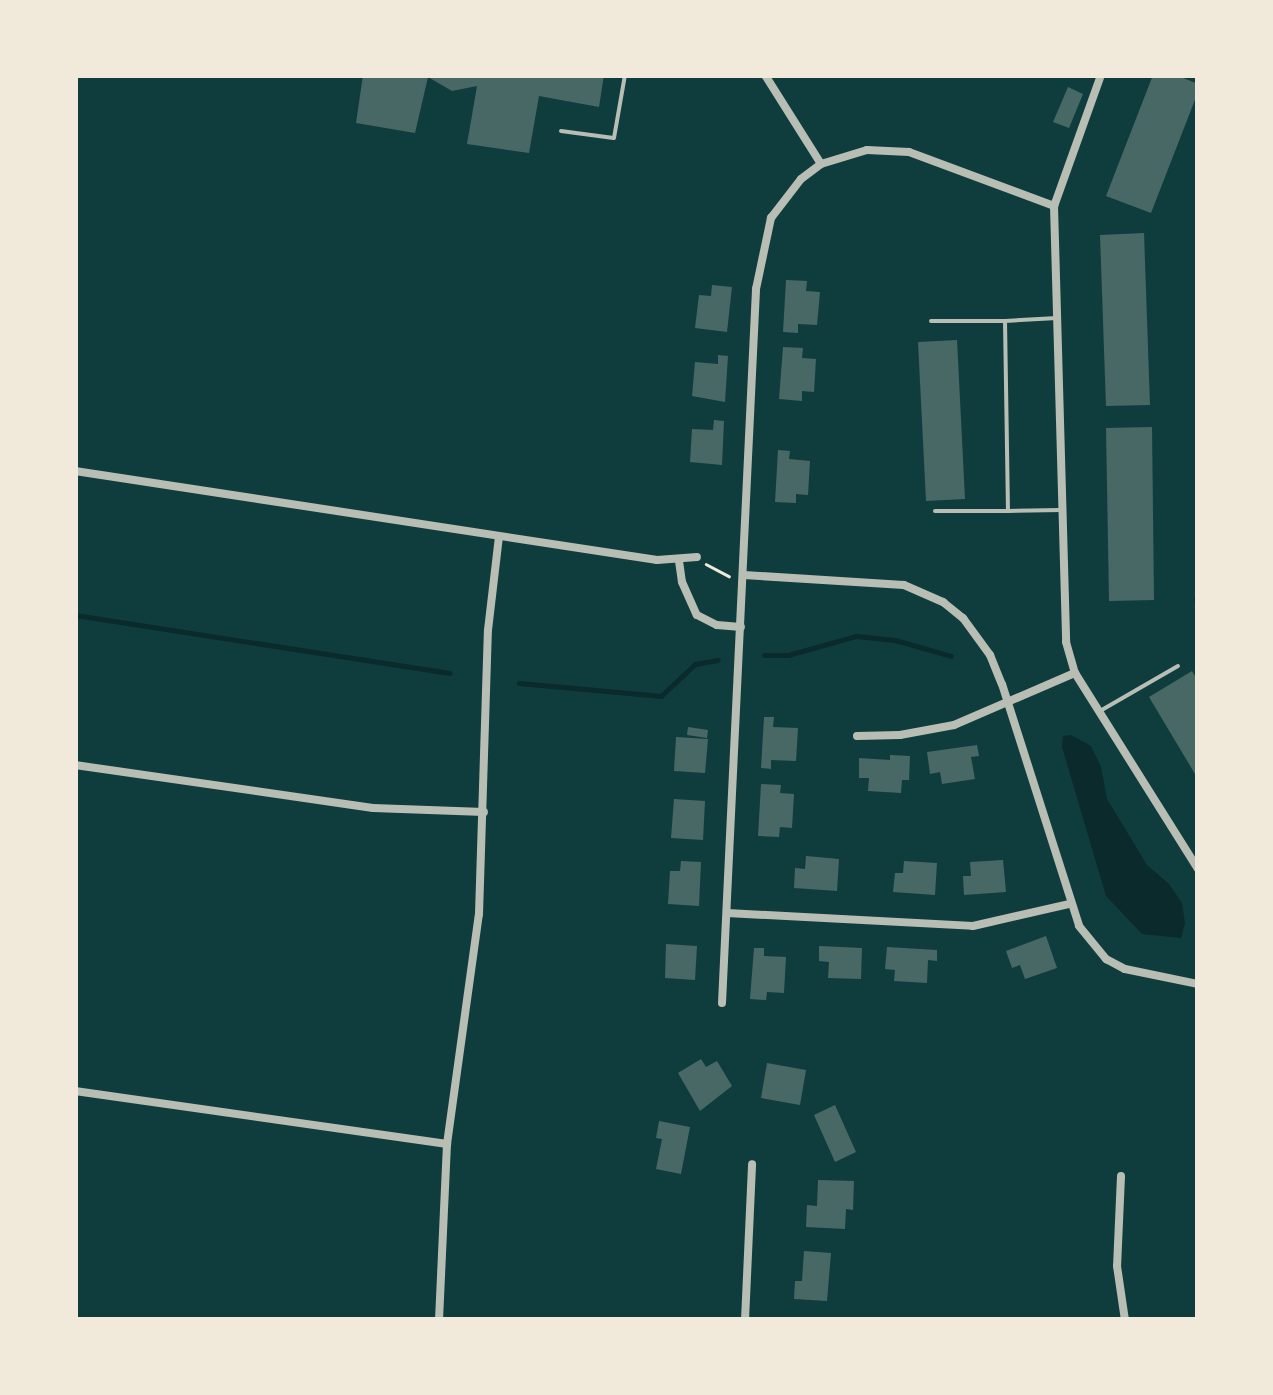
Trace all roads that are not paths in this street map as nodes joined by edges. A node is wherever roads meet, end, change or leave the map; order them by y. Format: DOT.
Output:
graph roads {
  1 [pos="626,75"];
  2 [pos="766,75"];
  3 [pos="1101,75"];
  4 [pos="561,131"];
  5 [pos="821,164"];
  6 [pos="1054,206"];
  7 [pos="1057,318"];
  8 [pos="931,321"];
  9 [pos="1005,321"];
  10 [pos="75,471"];
  11 [pos="1062,510"];
  12 [pos="935,511"];
  13 [pos="1008,511"];
  14 [pos="499,537"];
  15 [pos="697,557"];
  16 [pos="679,561"];
  17 [pos="744,575"];
  18 [pos="741,627"];
  19 [pos="1178,666"];
  20 [pos="1075,673"];
  21 [pos="1007,701"];
  22 [pos="1100,711"];
  23 [pos="857,736"];
  24 [pos="75,766"];
  25 [pos="484,812"];
  26 [pos="1198,870"];
  27 [pos="1070,904"];
  28 [pos="726,914"];
  29 [pos="1198,984"];
  30 [pos="722,1003"];
  31 [pos="75,1091"];
  32 [pos="447,1144"];
  33 [pos="752,1164"];
  34 [pos="1121,1176"];
  35 [pos="439,1320"];
  36 [pos="745,1320"];
  37 [pos="1125,1320"];
  1 -- 4 [label="lane"];
  2 -- 5 [label="street"];
  3 -- 6 [label="street"];
  5 -- 6 [label="street"];
  5 -- 17 [label="street"];
  6 -- 7 [label="street"];
  7 -- 9 [label="lane"];
  7 -- 11 [label="street"];
  8 -- 9 [label="lane"];
  9 -- 13 [label="lane"];
  10 -- 14 [label="street"];
  11 -- 13 [label="lane"];
  11 -- 20 [label="street"];
  12 -- 13 [label="lane"];
  14 -- 16 [label="street"];
  14 -- 25 [label="street"];
  15 -- 16 [label="street"];
  16 -- 18 [label="street"];
  17 -- 18 [label="street"];
  17 -- 21 [label="street"];
  18 -- 28 [label="street"];
  19 -- 22 [label="lane"];
  20 -- 21 [label="street"];
  20 -- 22 [label="street"];
  21 -- 23 [label="street"];
  21 -- 27 [label="street"];
  22 -- 26 [label="street"];
  24 -- 25 [label="street"];
  25 -- 32 [label="street"];
  27 -- 28 [label="street"];
  27 -- 29 [label="street"];
  28 -- 30 [label="street"];
  31 -- 32 [label="street"];
  32 -- 35 [label="street"];
  33 -- 36 [label="street"];
  34 -- 37 [label="street"];
}
